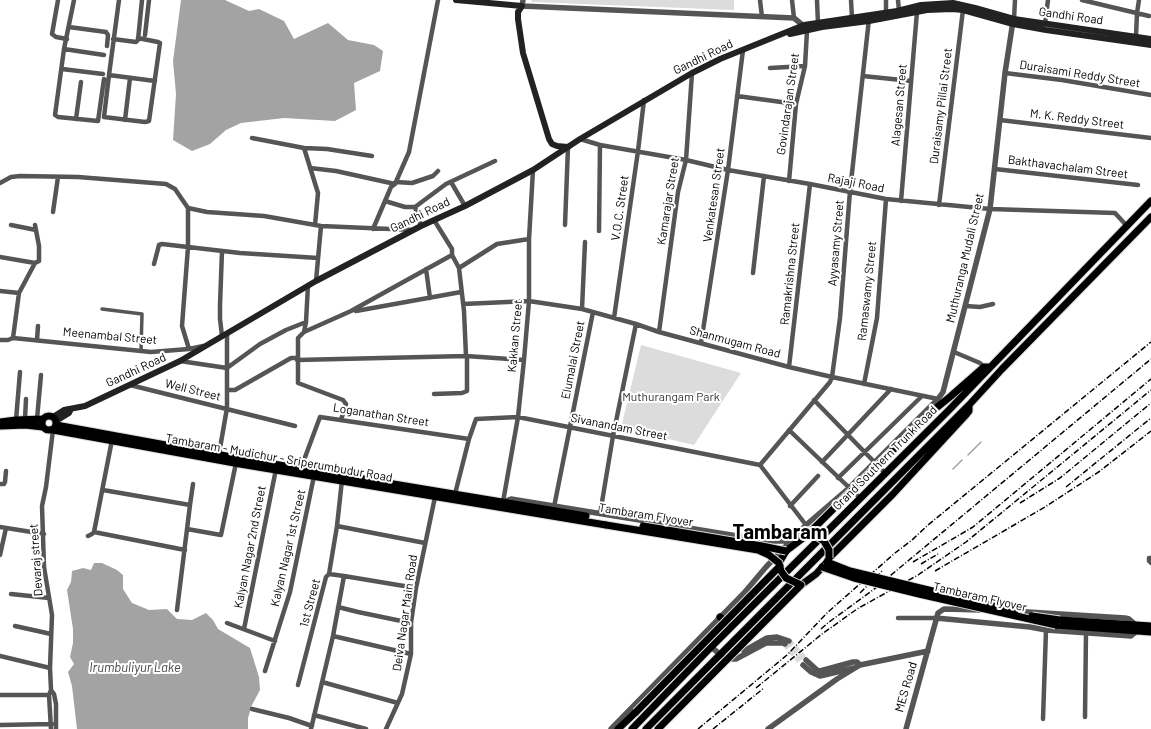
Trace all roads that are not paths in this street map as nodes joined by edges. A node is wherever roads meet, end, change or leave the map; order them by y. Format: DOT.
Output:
graph roads {
  1 [pos="58,0"];
  2 [pos="74,0"];
  3 [pos="119,0"];
  4 [pos="141,0"];
  5 [pos="149,0"];
  6 [pos="438,0"];
  7 [pos="456,0"];
  8 [pos="760,0"];
  9 [pos="792,0"];
  10 [pos="817,0"];
  11 [pos="851,0"];
  12 [pos="886,0"];
  13 [pos="898,0"];
  14 [pos="1016,0"];
  15 [pos="1048,0"];
  16 [pos="1082,0"];
  17 [pos="1139,0"];
  18 [pos="953,2"];
  19 [pos="522,3"];
  20 [pos="920,7"];
  21 [pos="899,10"];
  22 [pos="963,10"];
  23 [pos="886,12"];
  24 [pos="1137,13"];
  25 [pos="1149,16"];
  26 [pos="762,17"];
  27 [pos="794,18"];
  28 [pos="852,18"];
  29 [pos="869,18"];
  30 [pos="1013,21"];
  31 [pos="818,24"];
  32 [pos="1046,24"];
  33 [pos="69,27"];
  34 [pos="806,28"];
  35 [pos="145,35"];
  36 [pos="1136,36"];
  37 [pos="138,38"];
  38 [pos="66,39"];
  39 [pos="113,39"];
  40 [pos="1151,39"];
  41 [pos="1151,45"];
  42 [pos="107,46"];
  43 [pos="64,49"];
  44 [pos="743,50"];
  45 [pos="104,55"];
  46 [pos="805,66"];
  47 [pos="770,68"];
  48 [pos="62,69"];
  49 [pos="692,73"];
  50 [pos="1005,73"];
  51 [pos="109,75"];
  52 [pos="863,76"];
  53 [pos="130,78"];
  54 [pos="155,81"];
  55 [pos="912,81"];
  56 [pos="81,82"];
  57 [pos="1151,95"];
  58 [pos="737,96"];
  59 [pos="644,100"];
  60 [pos="796,104"];
  61 [pos="76,119"];
  62 [pos="125,120"];
  63 [pos="1000,120"];
  64 [pos="252,138"];
  65 [pos="1151,138"];
  66 [pos="580,139"];
  67 [pos="600,145"];
  68 [pos="568,147"];
  69 [pos="304,148"];
  70 [pos="638,151"];
  71 [pos="372,156"];
  72 [pos="686,160"];
  73 [pos="495,161"];
  74 [pos="310,168"];
  75 [pos="995,169"];
  76 [pos="533,170"];
  77 [pos="728,170"];
  78 [pos="438,171"];
  79 [pos="764,176"];
  80 [pos="58,177"];
  81 [pos="789,181"];
  82 [pos="451,182"];
  83 [pos="0,183"];
  84 [pos="396,183"];
  85 [pos="810,184"];
  86 [pos="1138,185"];
  87 [pos="850,191"];
  88 [pos="886,199"];
  89 [pos="385,201"];
  90 [pos="902,201"];
  91 [pos="1151,201"];
  92 [pos="939,204"];
  93 [pos="465,206"];
  94 [pos="414,207"];
  95 [pos="188,208"];
  96 [pos="990,209"];
  97 [pos="53,212"];
  98 [pos="1151,218"];
  99 [pos="434,220"];
  100 [pos="565,224"];
  101 [pos="11,225"];
  102 [pos="315,225"];
  103 [pos="321,226"];
  104 [pos="421,226"];
  105 [pos="1127,226"];
  106 [pos="373,228"];
  107 [pos="414,230"];
  108 [pos="599,231"];
  109 [pos="529,239"];
  110 [pos="585,242"];
  111 [pos="188,247"];
  112 [pos="222,251"];
  113 [pos="452,255"];
  114 [pos="0,256"];
  115 [pos="318,258"];
  116 [pos="35,263"];
  117 [pos="154,264"];
  118 [pos="459,268"];
  119 [pos="426,269"];
  120 [pos="753,273"];
  121 [pos="316,280"];
  122 [pos="308,285"];
  123 [pos="0,291"];
  124 [pos="461,292"];
  125 [pos="18,293"];
  126 [pos="430,298"];
  127 [pos="529,301"];
  128 [pos="463,304"];
  129 [pos="993,304"];
  130 [pos="966,306"];
  131 [pos="102,309"];
  132 [pos="582,309"];
  133 [pos="351,311"];
  134 [pos="593,312"];
  135 [pos="614,318"];
  136 [pos="306,322"];
  137 [pos="636,324"];
  138 [pos="38,326"];
  139 [pos="304,332"];
  140 [pos="659,332"];
  141 [pos="225,335"];
  142 [pos="13,338"];
  143 [pos="0,340"];
  144 [pos="37,340"];
  145 [pos="701,344"];
  146 [pos="204,346"];
  147 [pos="189,349"];
  148 [pos="141,351"];
  149 [pos="954,352"];
  150 [pos="466,356"];
  151 [pos="297,359"];
  152 [pos="524,360"];
  153 [pos="180,361"];
  154 [pos="789,367"];
  155 [pos="987,367"];
  156 [pos="227,368"];
  157 [pos="20,372"];
  158 [pos="41,375"];
  159 [pos="832,377"];
  160 [pos="864,384"];
  161 [pos="130,385"];
  162 [pos="891,389"];
  163 [pos="227,390"];
  164 [pos="434,394"];
  165 [pos="922,396"];
  166 [pos="26,399"];
  167 [pos="938,399"];
  168 [pos="814,400"];
  169 [pos="969,405"];
  170 [pos="227,408"];
  171 [pos="518,417"];
  172 [pos="25,419"];
  173 [pos="16,420"];
  174 [pos="341,420"];
  175 [pos="0,422"];
  176 [pos="41,422"];
  177 [pos="55,423"];
  178 [pos="0,426"];
  179 [pos="295,426"];
  180 [pos="570,428"];
  181 [pos="789,430"];
  182 [pos="847,434"];
  183 [pos="612,436"];
  184 [pos="469,439"];
  185 [pos="112,440"];
  186 [pos="865,452"];
  187 [pos="219,454"];
  188 [pos="822,462"];
  189 [pos="874,462"];
  190 [pos="236,463"];
  191 [pos="760,466"];
  192 [pos="301,468"];
  193 [pos="276,469"];
  194 [pos="6,471"];
  195 [pos="885,473"];
  196 [pos="314,476"];
  197 [pos="818,476"];
  198 [pos="342,478"];
  199 [pos="838,478"];
  200 [pos="0,484"];
  201 [pos="193,484"];
  202 [pos="849,488"];
  203 [pos="103,490"];
  204 [pos="455,494"];
  205 [pos="435,497"];
  206 [pos="860,498"];
  207 [pos="190,505"];
  208 [pos="506,505"];
  209 [pos="790,506"];
  210 [pos="554,507"];
  211 [pos="600,514"];
  212 [pos="806,525"];
  213 [pos="337,526"];
  214 [pos="0,527"];
  215 [pos="6,528"];
  216 [pos="187,529"];
  217 [pos="94,532"];
  218 [pos="44,534"];
  219 [pos="807,535"];
  220 [pos="88,536"];
  221 [pos="792,541"];
  222 [pos="425,543"];
  223 [pos="185,550"];
  224 [pos="786,551"];
  225 [pos="0,555"];
  226 [pos="1151,558"];
  227 [pos="826,562"];
  228 [pos="1151,563"];
  229 [pos="779,564"];
  230 [pos="328,574"];
  231 [pos="344,576"];
  232 [pos="801,584"];
  233 [pos="416,588"];
  234 [pos="11,594"];
  235 [pos="49,598"];
  236 [pos="338,607"];
  237 [pos="177,610"];
  238 [pos="720,617"];
  239 [pos="898,618"];
  240 [pos="936,618"];
  241 [pos="411,622"];
  242 [pos="227,623"];
  243 [pos="15,626"];
  244 [pos="731,626"];
  245 [pos="1151,626"];
  246 [pos="1136,628"];
  247 [pos="244,629"];
  248 [pos="1046,630"];
  249 [pos="1086,632"];
  250 [pos="1151,632"];
  251 [pos="51,634"];
  252 [pos="333,636"];
  253 [pos="275,641"];
  254 [pos="711,647"];
  255 [pos="726,647"];
  256 [pos="928,651"];
  257 [pos="411,654"];
  258 [pos="719,654"];
  259 [pos="0,656"];
  260 [pos="805,662"];
  261 [pos="858,666"];
  262 [pos="50,668"];
  263 [pos="265,671"];
  264 [pos="322,682"];
  265 [pos="298,685"];
  266 [pos="51,690"];
  267 [pos="0,695"];
  268 [pos="49,696"];
  269 [pos="398,703"];
  270 [pos="252,709"];
  271 [pos="314,716"];
  272 [pos="1085,717"];
  273 [pos="1043,719"];
  274 [pos="0,725"];
  275 [pos="52,726"];
  276 [pos="347,727"];
  277 [pos="311,728"];
  278 [pos="56,729"];
  279 [pos="366,729"];
  280 [pos="386,729"];
  281 [pos="611,729"];
  282 [pos="618,729"];
  283 [pos="632,729"];
  284 [pos="646,729"];
  285 [pos="658,729"];
  286 [pos="768,729"];
  287 [pos="906,729"];
  1 -- 38 [label="street"];
  2 -- 33 [label="street"];
  3 -- 39 [label="street"];
  4 -- 5 [label="street"];
  4 -- 37 [label="street"];
  5 -- 35 [label="street"];
  6 -- 84 [label="street"];
  7 -- 19 [label="main road"];
  8 -- 26 [label="street"];
  9 -- 27 [label="street"];
  10 -- 31 [label="street"];
  11 -- 28 [label="street"];
  12 -- 23 [label="street"];
  13 -- 21 [label="street"];
  14 -- 30 [label="street"];
  15 -- 32 [label="street"];
  16 -- 24 [label="street"];
  17 -- 24 [label="street"];
  18 -- 20 [label="main road, Gandhi Road"];
  18 -- 30 [label="main road, Gandhi Road"];
  19 -- 26 [label="street"];
  19 -- 68 [label="main road"];
  20 -- 21 [label="main road, Gandhi Road"];
  20 -- 22 [label="main road, Gandhi Road"];
  20 -- 29 [label="main road, Gandhi Road"];
  20 -- 55 [label="street, Alagesan Street"];
  21 -- 23 [label="main road, Gandhi Road"];
  22 -- 30 [label="main road, Gandhi Road"];
  22 -- 92 [label="street, Duraisamy Pillai Street"];
  23 -- 29 [label="main road, Gandhi Road"];
  24 -- 25 [label="street"];
  24 -- 36 [label="street"];
  26 -- 27 [label="street"];
  27 -- 34 [label="street"];
  28 -- 29 [label="main road, Gandhi Road"];
  28 -- 31 [label="main road, Gandhi Road"];
  29 -- 34 [label="main road, Gandhi Road"];
  29 -- 52 [label="street, Ayyasamy Street"];
  30 -- 32 [label="main road, Gandhi Road"];
  30 -- 41 [label="main road, Gandhi Road"];
  30 -- 50 [label="street, Muthuranga Mudali Street"];
  31 -- 34 [label="main road, Gandhi Road"];
  32 -- 36 [label="main road, Gandhi Road"];
  33 -- 38 [label="street"];
  33 -- 42 [label="street"];
  34 -- 44 [label="main road, Gandhi Road"];
  34 -- 46 [label="street, Govindarajan Street"];
  36 -- 40 [label="main road, Gandhi Road"];
  37 -- 39 [label="street"];
  37 -- 54 [label="street"];
  38 -- 43 [label="street"];
  39 -- 51 [label="street"];
  43 -- 45 [label="street"];
  43 -- 48 [label="street"];
  44 -- 49 [label="main road, Gandhi Road"];
  44 -- 58 [label="street, Venkatesan Street"];
  46 -- 47 [label="street"];
  46 -- 60 [label="street, Govindarajan Street"];
  48 -- 61 [label="street"];
  48 -- 61 [label="street"];
  49 -- 59 [label="main road, Gandhi Road"];
  49 -- 72 [label="street, Kamarajar Street"];
  50 -- 57 [label="street, Duraisami Reddy Street"];
  50 -- 63 [label="street, Muthuranga Mudali Street"];
  51 -- 53 [label="street"];
  51 -- 62 [label="street"];
  52 -- 55 [label="street"];
  52 -- 87 [label="street, Ayyasamy Street"];
  53 -- 54 [label="street"];
  53 -- 62 [label="street"];
  54 -- 62 [label="street"];
  55 -- 90 [label="street, Alagesan Street"];
  56 -- 61 [label="street"];
  58 -- 60 [label="street"];
  58 -- 77 [label="street, Venkatesan Street"];
  59 -- 66 [label="main road, Gandhi Road"];
  59 -- 70 [label="street, V.O.C. Street"];
  60 -- 81 [label="street, Govindarajan Street"];
  63 -- 65 [label="street, M. K. Reddy Street"];
  63 -- 75 [label="street, Muthuranga Mudali Street"];
  64 -- 69 [label="street"];
  66 -- 67 [label="street, Rajaji Road"];
  66 -- 68 [label="main road, Gandhi Road"];
  67 -- 70 [label="street, Rajaji Road"];
  67 -- 108 [label="street"];
  68 -- 76 [label="main road, Gandhi Road"];
  68 -- 100 [label="street"];
  69 -- 71 [label="street"];
  69 -- 74 [label="street"];
  70 -- 72 [label="street, Rajaji Road"];
  70 -- 135 [label="street, V.O.C. Street"];
  72 -- 77 [label="street, Rajaji Road"];
  72 -- 140 [label="street, Kamarajar Street"];
  73 -- 82 [label="street"];
  74 -- 84 [label="street"];
  74 -- 102 [label="street"];
  75 -- 86 [label="street, Bakthavachalam Street"];
  75 -- 96 [label="street, Muthuranga Mudali Street"];
  76 -- 93 [label="main road, Gandhi Road"];
  76 -- 109 [label="street, Kakkan Street"];
  77 -- 79 [label="street, Rajaji Road"];
  77 -- 145 [label="street, Venkatesan Street"];
  78 -- 84 [label="street"];
  79 -- 81 [label="street, Rajaji Road"];
  79 -- 120 [label="street"];
  80 -- 83 [label="street"];
  80 -- 95 [label="street"];
  80 -- 97 [label="street"];
  81 -- 85 [label="street, Rajaji Road"];
  82 -- 93 [label="street"];
  82 -- 94 [label="street"];
  84 -- 89 [label="street"];
  85 -- 87 [label="street, Rajaji Road"];
  85 -- 154 [label="street, Ramakrishna Street"];
  87 -- 88 [label="street, Rajaji Road"];
  87 -- 159 [label="street, Ayyasamy Street"];
  88 -- 90 [label="street, Rajaji Road"];
  88 -- 160 [label="street, Ramaswamy Street"];
  89 -- 94 [label="street"];
  89 -- 106 [label="street"];
  90 -- 92 [label="street, Rajaji Road"];
  91 -- 105 [label="main road, Grand Southern Trunk Road"];
  92 -- 96 [label="street, Rajaji Road"];
  93 -- 99 [label="main road, Gandhi Road"];
  94 -- 104 [label="street"];
  95 -- 102 [label="street"];
  95 -- 111 [label="street"];
  96 -- 105 [label="street, Rajaji Road"];
  96 -- 130 [label="street, Muthuranga Mudali Street"];
  98 -- 169 [label="main road, Grand Southern Trunk Road"];
  99 -- 104 [label="main road, Gandhi Road"];
  99 -- 113 [label="street"];
  101 -- 116 [label="street"];
  102 -- 103 [label="street"];
  103 -- 106 [label="street"];
  103 -- 115 [label="street"];
  104 -- 107 [label="main road, Gandhi Road"];
  105 -- 155 [label="main road, Grand Southern Trunk Road"];
  106 -- 107 [label="street"];
  107 -- 121 [label="main road, Gandhi Road"];
  109 -- 118 [label="street"];
  109 -- 127 [label="street, Kakkan Street"];
  110 -- 132 [label="street"];
  111 -- 112 [label="street"];
  111 -- 117 [label="street"];
  111 -- 147 [label="street"];
  112 -- 115 [label="street"];
  112 -- 141 [label="street"];
  113 -- 118 [label="street"];
  113 -- 119 [label="street"];
  114 -- 116 [label="street"];
  115 -- 121 [label="street"];
  116 -- 125 [label="street"];
  118 -- 124 [label="street"];
  119 -- 126 [label="street"];
  119 -- 133 [label="street"];
  121 -- 122 [label="main road, Gandhi Road"];
  122 -- 136 [label="street"];
  122 -- 141 [label="main road, Gandhi Road"];
  123 -- 125 [label="street"];
  124 -- 126 [label="street"];
  124 -- 128 [label="street"];
  125 -- 142 [label="street"];
  126 -- 133 [label="street"];
  127 -- 128 [label="street, Shanmugam Road"];
  127 -- 132 [label="street, Shanmugam Road"];
  127 -- 152 [label="street, Kakkan Street"];
  128 -- 150 [label="street"];
  129 -- 130 [label="street"];
  130 -- 149 [label="street, Muthuranga Mudali Street"];
  131 -- 148 [label="street"];
  132 -- 134 [label="street, Shanmugam Road"];
  133 -- 139 [label="street"];
  134 -- 135 [label="street, Shanmugam Road"];
  134 -- 180 [label="street, Elumalai Street"];
  135 -- 137 [label="street, Shanmugam Road"];
  136 -- 139 [label="street"];
  136 -- 156 [label="street"];
  137 -- 140 [label="street, Shanmugam Road"];
  137 -- 183 [label="street"];
  138 -- 144 [label="street"];
  139 -- 151 [label="street"];
  140 -- 145 [label="street, Shanmugam Road"];
  141 -- 146 [label="main road, Gandhi Road"];
  141 -- 156 [label="street"];
  142 -- 143 [label="street, Meenambal Street"];
  142 -- 144 [label="street, Meenambal Street"];
  144 -- 148 [label="street, Meenambal Street"];
  145 -- 154 [label="street, Shanmugam Road"];
  146 -- 147 [label="street, Meenambal Street"];
  146 -- 153 [label="main road, Gandhi Road"];
  147 -- 148 [label="street, Meenambal Street"];
  149 -- 155 [label="street"];
  149 -- 167 [label="street, Muthuranga Mudali Street"];
  150 -- 151 [label="street"];
  150 -- 152 [label="street"];
  150 -- 164 [label="street"];
  151 -- 163 [label="street"];
  151 -- 174 [label="street"];
  152 -- 171 [label="street, Kakkan Street"];
  153 -- 156 [label="street"];
  153 -- 161 [label="main road, Gandhi Road"];
  154 -- 159 [label="street, Shanmugam Road"];
  155 -- 195 [label="main road, Grand Southern Trunk Road"];
  155 -- 219 [label="main road, bridge"];
  156 -- 163 [label="street"];
  157 -- 173 [label="street"];
  158 -- 176 [label="street"];
  159 -- 160 [label="street, Shanmugam Road"];
  159 -- 168 [label="street"];
  160 -- 162 [label="street, Shanmugam Road"];
  161 -- 170 [label="street, Well Street"];
  161 -- 177 [label="main road, Gandhi Road"];
  162 -- 165 [label="street, Shanmugam Road"];
  162 -- 182 [label="street"];
  163 -- 170 [label="street"];
  165 -- 167 [label="street, Shanmugam Road"];
  165 -- 186 [label="street"];
  166 -- 172 [label="street"];
  167 -- 189 [label="street"];
  168 -- 181 [label="street"];
  168 -- 182 [label="street"];
  169 -- 227 [label="main road"];
  169 -- 255 [label="main road, Grand Southern Trunk Road"];
  170 -- 179 [label="street, Well Street"];
  170 -- 187 [label="street"];
  171 -- 180 [label="street, Sivanandam Street"];
  171 -- 184 [label="street, Sivanandam Street"];
  171 -- 208 [label="street, Kakkan Street"];
  172 -- 173 [label="main road"];
  172 -- 176 [label="main road"];
  173 -- 175 [label="main road"];
  174 -- 184 [label="street, Loganathan Street"];
  174 -- 192 [label="street, Loganathan Street"];
  176 -- 177 [label="main road"];
  176 -- 177 [label="main road"];
  176 -- 178 [label="main road"];
  177 -- 185 [label="main road, Tambaram - Mudichur - Sriperumbudur Road"];
  177 -- 187 [label="main road, Tambaram - Mudichur - Sriperumbudur Road"];
  177 -- 218 [label="street, Devaraj street"];
  180 -- 183 [label="street, Sivanandam Street"];
  180 -- 210 [label="street, Elumalai Street"];
  181 -- 188 [label="street"];
  181 -- 191 [label="street"];
  182 -- 186 [label="street"];
  182 -- 188 [label="street"];
  183 -- 191 [label="street, Sivanandam Street"];
  183 -- 211 [label="street"];
  184 -- 204 [label="street, Sivanandam Street"];
  185 -- 190 [label="main road, Tambaram - Mudichur - Sriperumbudur Road"];
  185 -- 203 [label="street"];
  186 -- 189 [label="street"];
  186 -- 199 [label="street"];
  187 -- 192 [label="main road, Tambaram - Mudichur - Sriperumbudur Road"];
  188 -- 199 [label="street"];
  189 -- 195 [label="street"];
  189 -- 202 [label="street"];
  190 -- 193 [label="main road, Tambaram - Mudichur - Sriperumbudur Road"];
  190 -- 216 [label="street"];
  191 -- 209 [label="street"];
  192 -- 198 [label="main road, Tambaram - Mudichur - Sriperumbudur Road"];
  193 -- 196 [label="main road, Tambaram - Mudichur - Sriperumbudur Road"];
  193 -- 247 [label="street, Kalyan Nagar 2nd Street"];
  194 -- 200 [label="street"];
  195 -- 206 [label="main road, Grand Southern Trunk Road"];
  196 -- 198 [label="main road, Tambaram - Mudichur - Sriperumbudur Road"];
  196 -- 253 [label="street, Kalyan Nagar 1st Street"];
  197 -- 209 [label="street"];
  198 -- 204 [label="main road, Tambaram - Mudichur - Sriperumbudur Road"];
  198 -- 205 [label="main road, Tambaram - Mudichur - Sriperumbudur Road"];
  198 -- 213 [label="street, 1st Street"];
  199 -- 202 [label="street"];
  201 -- 207 [label="street"];
  202 -- 206 [label="street"];
  202 -- 212 [label="street"];
  203 -- 207 [label="street"];
  203 -- 217 [label="street"];
  204 -- 208 [label="main road, Tambaram - Mudichur - Sriperumbudur Road"];
  205 -- 208 [label="main road, Tambaram - Mudichur - Sriperumbudur Road"];
  205 -- 222 [label="street, Deiva Nagar Main Road"];
  206 -- 244 [label="main road, Grand Southern Trunk Road"];
  207 -- 216 [label="street"];
  208 -- 210 [label="street"];
  208 -- 224 [label="main road, Tambaram Flyover, bridge"];
  208 -- 229 [label="main road, Tambaram Flyover, bridge"];
  209 -- 212 [label="street"];
  210 -- 211 [label="street"];
  211 -- 221 [label="street"];
  212 -- 221 [label="street"];
  213 -- 222 [label="street"];
  213 -- 230 [label="street, 1st Street"];
  214 -- 215 [label="street"];
  215 -- 218 [label="street"];
  215 -- 225 [label="street"];
  216 -- 223 [label="street"];
  217 -- 220 [label="street"];
  217 -- 223 [label="street"];
  218 -- 235 [label="street, Devaraj street"];
  219 -- 224 [label="main road"];
  219 -- 227 [label="main road, bridge"];
  221 -- 238 [label="street"];
  222 -- 233 [label="street, Deiva Nagar Main Road"];
  223 -- 237 [label="street"];
  224 -- 229 [label="main road"];
  226 -- 228 [label="street"];
  227 -- 232 [label="main road"];
  227 -- 246 [label="main road, Tambaram Flyover, bridge"];
  229 -- 232 [label="main road, bridge"];
  229 -- 282 [label="main road, bridge"];
  230 -- 231 [label="street"];
  230 -- 265 [label="street, 1st Street"];
  231 -- 233 [label="street"];
  231 -- 236 [label="street"];
  232 -- 285 [label="main road, bridge"];
  233 -- 241 [label="street, Deiva Nagar Main Road"];
  234 -- 235 [label="street"];
  235 -- 251 [label="street, Devaraj street"];
  236 -- 241 [label="street"];
  236 -- 252 [label="street"];
  238 -- 244 [label="main road"];
  238 -- 281 [label="street"];
  239 -- 240 [label="street"];
  240 -- 246 [label="street"];
  240 -- 248 [label="street"];
  240 -- 256 [label="street, MES Road"];
  241 -- 257 [label="street, Deiva Nagar Main Road"];
  242 -- 247 [label="street"];
  243 -- 251 [label="street"];
  244 -- 254 [label="main road, Grand Southern Trunk Road"];
  245 -- 246 [label="main road"];
  246 -- 249 [label="street"];
  246 -- 250 [label="main road"];
  247 -- 253 [label="street"];
  248 -- 249 [label="street"];
  248 -- 273 [label="street"];
  249 -- 272 [label="street"];
  251 -- 262 [label="street, Devaraj street"];
  252 -- 257 [label="street"];
  252 -- 264 [label="street"];
  253 -- 263 [label="street, Kalyan Nagar 1st Street"];
  254 -- 258 [label="street"];
  254 -- 283 [label="main road, Grand Southern Trunk Road"];
  255 -- 258 [label="main road, Grand Southern Trunk Road"];
  255 -- 258 [label="street"];
  256 -- 261 [label="street"];
  256 -- 287 [label="street, MES Road"];
  257 -- 269 [label="street, Deiva Nagar Main Road"];
  258 -- 284 [label="main road, Grand Southern Trunk Road"];
  259 -- 262 [label="street"];
  260 -- 261 [label="street"];
  261 -- 286 [label="street"];
  262 -- 266 [label="street, Devaraj street"];
  264 -- 269 [label="street"];
  264 -- 271 [label="street"];
  266 -- 268 [label="street, Devaraj street"];
  266 -- 278 [label="street, Devaraj street"];
  267 -- 268 [label="street"];
  268 -- 275 [label="street, Devaraj street"];
  269 -- 280 [label="street, Deiva Nagar Main Road"];
  270 -- 277 [label="street"];
  271 -- 276 [label="street"];
  271 -- 277 [label="street"];
  274 -- 275 [label="street"];
  276 -- 279 [label="street"];
}
